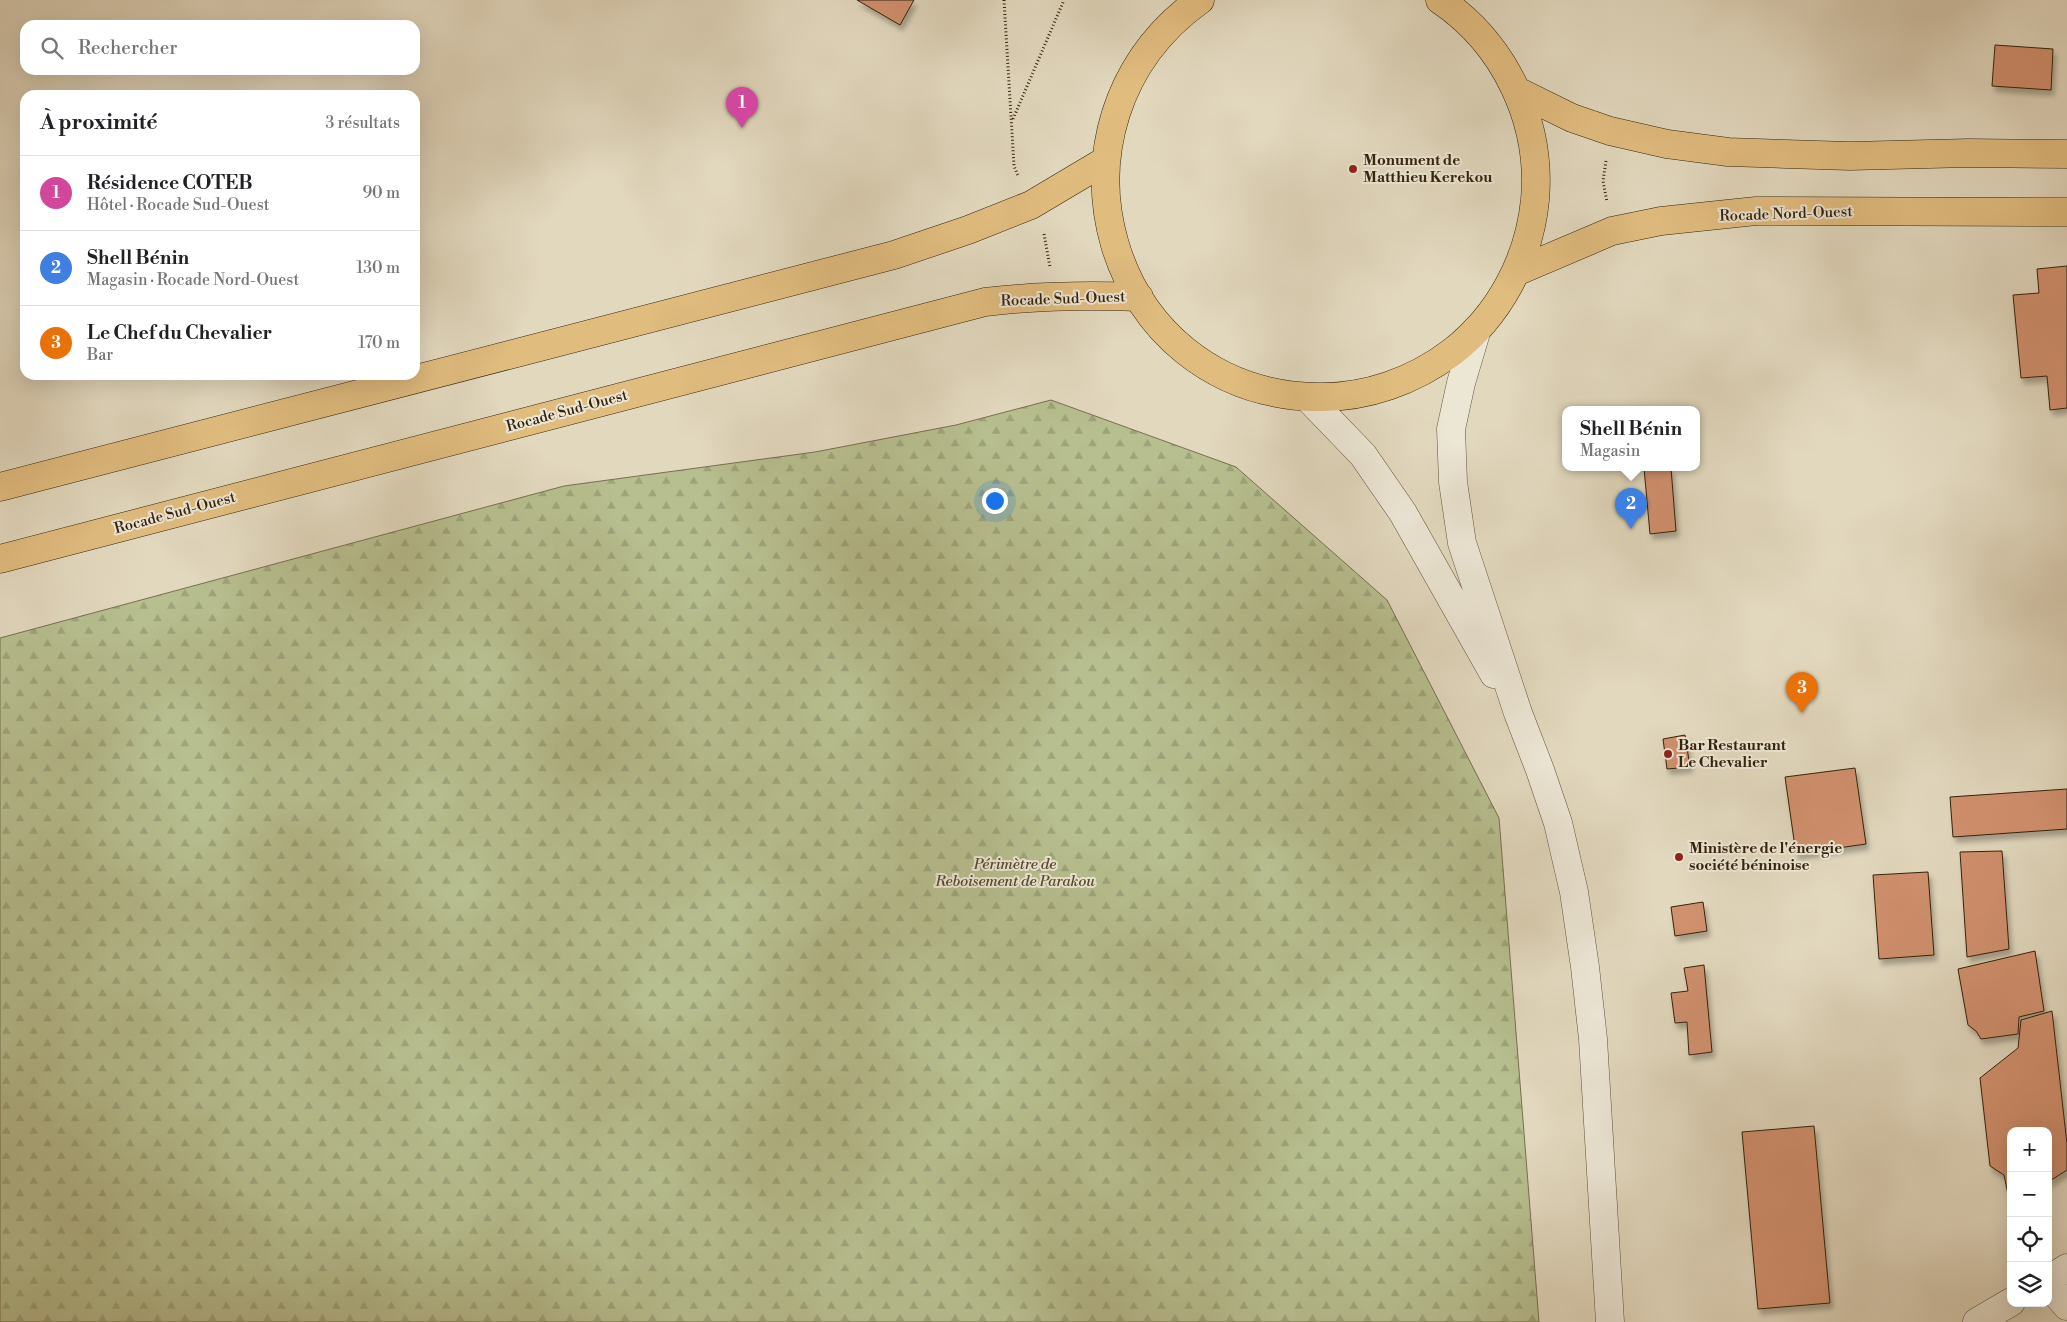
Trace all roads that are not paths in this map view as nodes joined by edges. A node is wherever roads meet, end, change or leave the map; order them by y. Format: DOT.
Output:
graph roads {
  1 [pos="1200,0"];
  2 [pos="1440,0"];
  3 [pos="1517,91"];
  4 [pos="2067,154"];
  5 [pos="1105,161"];
  6 [pos="2067,212"];
  7 [pos="1516,272"];
  8 [pos="1139,297"];
  9 [pos="1477,329"];
  10 [pos="420,379"];
  11 [pos="414,380"];
  12 [pos="1307,397"];
  13 [pos="0,488"];
  14 [pos="0,559"];
  15 [pos="1518,713"];
  16 [pos="2067,1268"];
  17 [pos="2052,1277"];
  18 [pos="2052,1289"];
  19 [pos="2007,1304"];
  20 [pos="2067,1306"];
  21 [pos="1610,1322"];
  22 [pos="1977,1322"];
  1 -- 5 [label="main road"];
  2 -- 3 [label="main road"];
  3 -- 4 [label="main road"];
  3 -- 7 [label="main road"];
  5 -- 8 [label="main road"];
  5 -- 10 [label="main road"];
  6 -- 7 [label="main road, Rocade Nord-Ouest"];
  7 -- 9 [label="main road"];
  8 -- 12 [label="main road"];
  8 -- 14 [label="main road, Rocade Sud-Ouest"];
  9 -- 12 [label="main road"];
  9 -- 15 [label="street"];
  11 -- 13 [label="main road"];
  12 -- 15 [label="street"];
  15 -- 21 [label="street"];
  16 -- 17 [label="street"];
  18 -- 20 [label="street"];
  19 -- 22 [label="street"];
}
